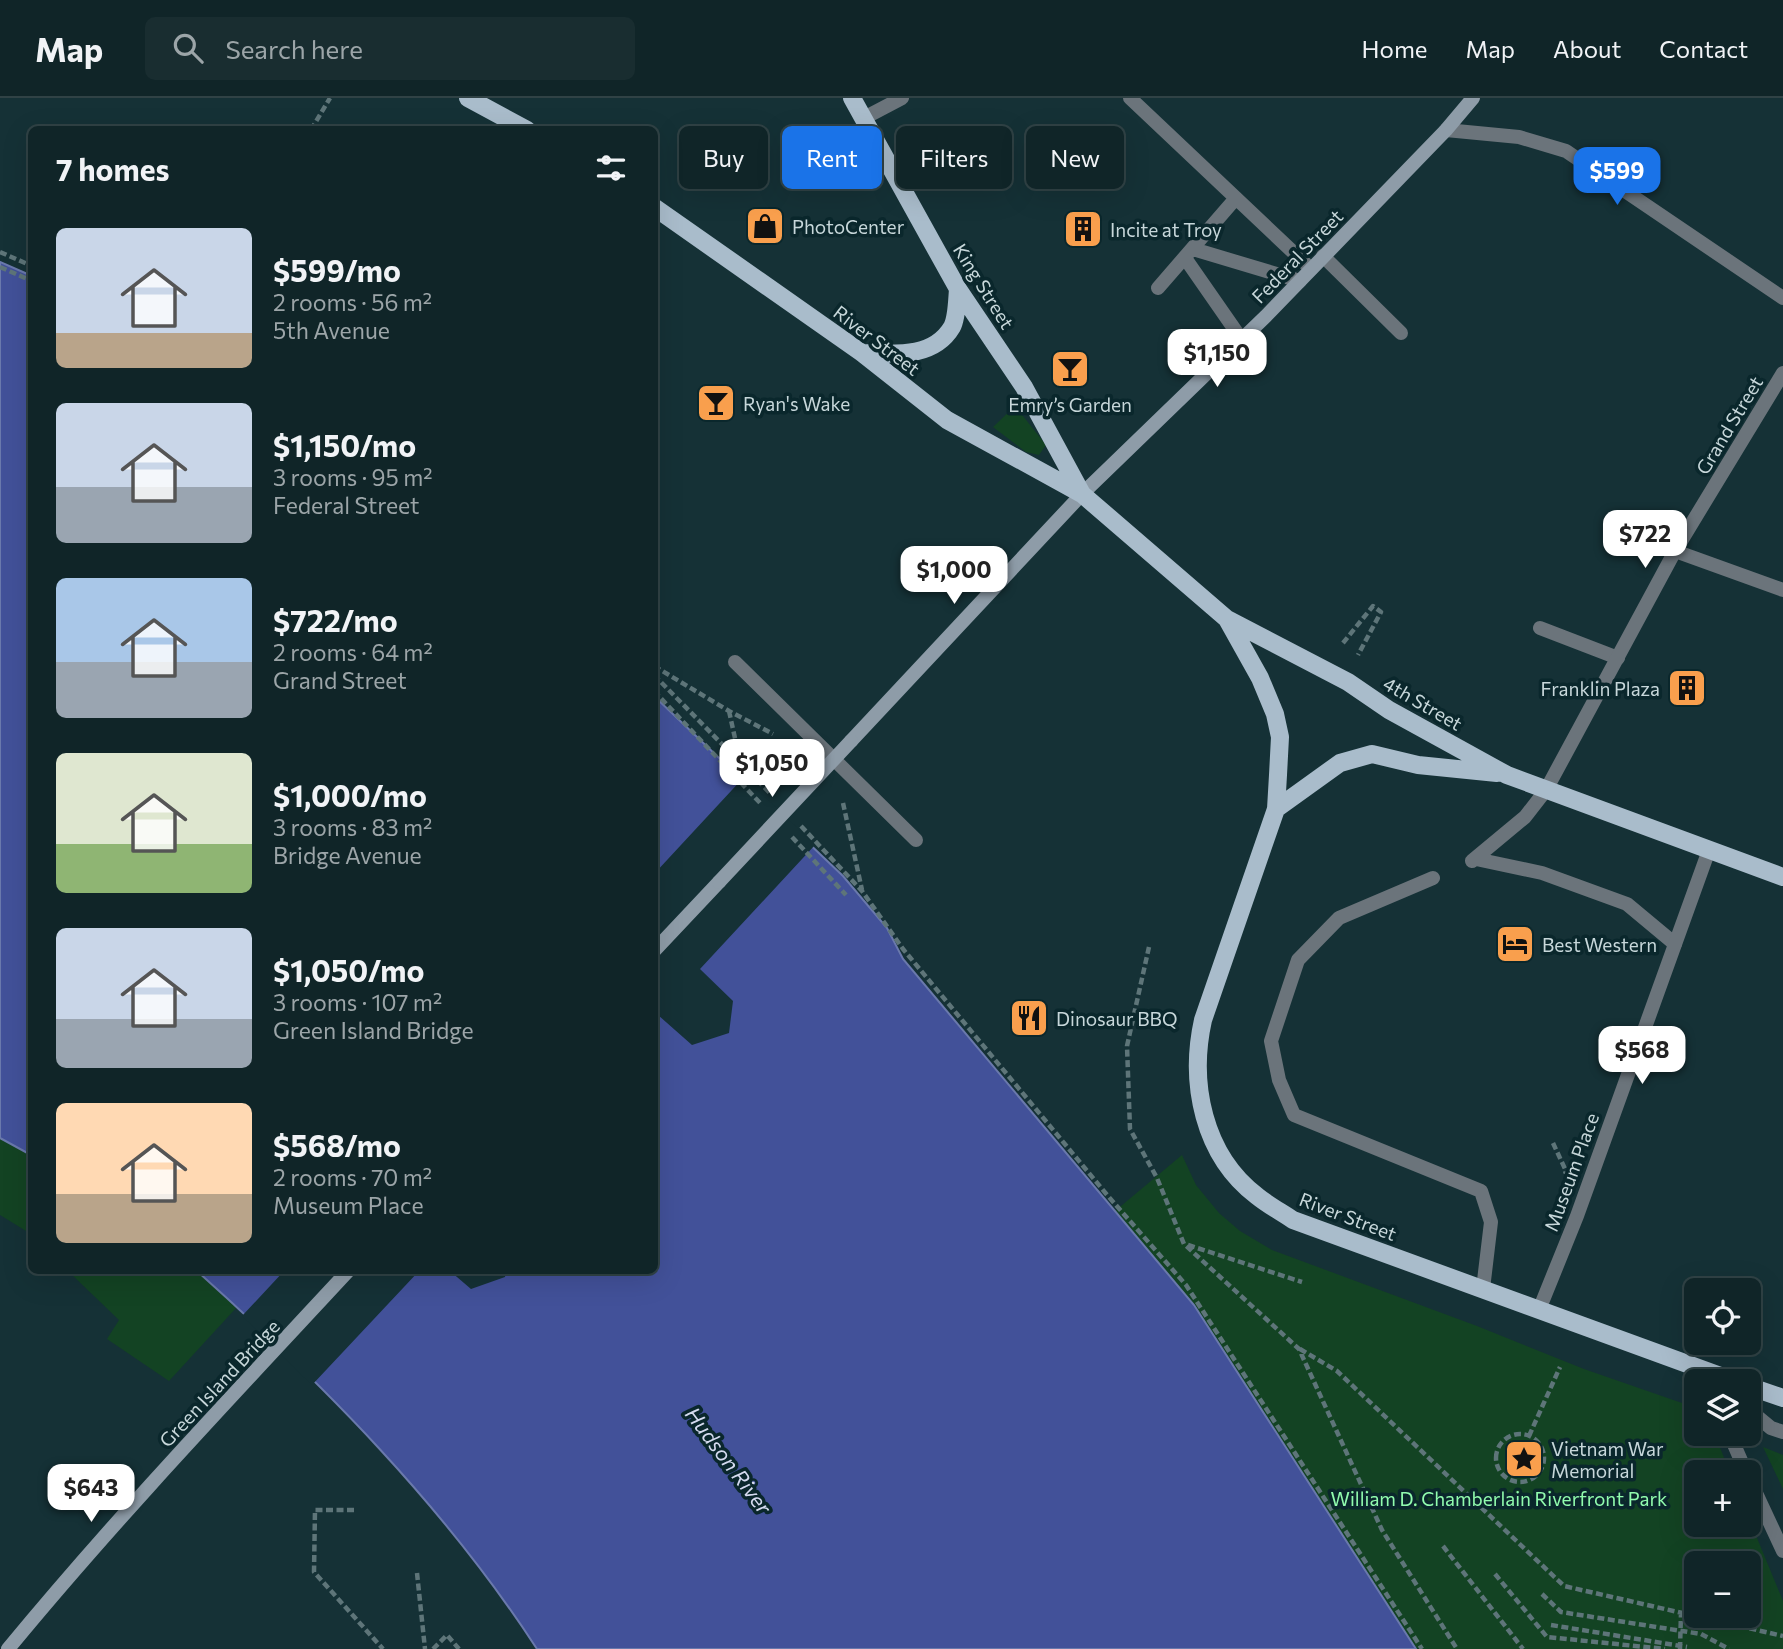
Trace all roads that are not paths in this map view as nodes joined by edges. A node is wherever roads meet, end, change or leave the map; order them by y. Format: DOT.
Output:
graph roads {
  1 [pos="468,98"];
  2 [pos="852,98"];
  3 [pos="902,98"];
  4 [pos="1130,98"];
  5 [pos="1473,98"];
  6 [pos="864,118"];
  7 [pos="520,126"];
  8 [pos="1446,130"];
  9 [pos="1236,198"];
  10 [pos="658,210"];
  11 [pos="1189,254"];
  12 [pos="1323,256"];
  13 [pos="1311,269"];
  14 [pos="1300,281"];
  15 [pos="1158,288"];
  16 [pos="958,289"];
  17 [pos="1783,298"];
  18 [pos="1401,333"];
  19 [pos="1242,340"];
  20 [pos="862,353"];
  21 [pos="1783,373"];
  22 [pos="1083,494"];
  23 [pos="1675,551"];
  24 [pos="1783,590"];
  25 [pos="1227,619"];
  26 [pos="1540,628"];
  27 [pos="1618,658"];
  28 [pos="735,662"];
  29 [pos="1507,775"];
  30 [pos="1546,790"];
  31 [pos="1276,809"];
  32 [pos="916,840"];
  33 [pos="1709,850"];
  34 [pos="1783,877"];
  35 [pos="1433,878"];
  36 [pos="1675,944"];
  37 [pos="658,947"];
  38 [pos="345,1274"];
  39 [pos="1483,1289"];
  40 [pos="1539,1310"];
  41 [pos="1687,1369"];
  42 [pos="1761,1390"];
  43 [pos="1783,1398"];
  44 [pos="1761,1420"];
  45 [pos="1783,1432"];
  46 [pos="1761,1504"];
  47 [pos="1783,1551"];
  48 [pos="8,1649"];
  1 -- 7 [label="main road"];
  2 -- 6 [label="main road, King Street"];
  3 -- 6 [label="street"];
  4 -- 9 [label="street"];
  5 -- 8 [label="street, Federal Street"];
  6 -- 16 [label="main road, King Street"];
  8 -- 12 [label="street, Federal Street"];
  8 -- 17 [label="street"];
  9 -- 11 [label="street"];
  9 -- 13 [label="street"];
  10 -- 20 [label="main road, River Street"];
  11 -- 14 [label="street"];
  11 -- 15 [label="street"];
  11 -- 19 [label="street"];
  12 -- 13 [label="street, Federal Street"];
  12 -- 18 [label="street"];
  13 -- 14 [label="street, Federal Street"];
  14 -- 19 [label="street, Federal Street"];
  16 -- 20 [label="main road"];
  16 -- 22 [label="main road, King Street"];
  19 -- 22 [label="street, Federal Street"];
  20 -- 22 [label="main road, River Street"];
  21 -- 23 [label="street, Grand Street"];
  22 -- 25 [label="main road, 4th Street"];
  22 -- 37 [label="street, Federal Street, bridge"];
  23 -- 24 [label="street"];
  23 -- 27 [label="street, Grand Street"];
  25 -- 29 [label="main road, 4th Street"];
  25 -- 31 [label="main road, River Street"];
  26 -- 27 [label="street"];
  27 -- 30 [label="street, Grand Street"];
  28 -- 32 [label="street"];
  29 -- 30 [label="main road, 4th Street"];
  29 -- 31 [label="main road"];
  30 -- 33 [label="main road, 4th Street"];
  30 -- 36 [label="street, Grand Street"];
  31 -- 39 [label="main road, River Street"];
  33 -- 34 [label="main road, 4th Street"];
  33 -- 36 [label="street, Museum Place"];
  35 -- 39 [label="street"];
  36 -- 40 [label="street, Museum Place"];
  38 -- 48 [label="street, Green Island Bridge"];
  39 -- 40 [label="main road, River Street"];
  40 -- 41 [label="main road, River Street"];
  42 -- 43 [label="main road"];
  44 -- 45 [label="street"];
  46 -- 47 [label="street"];
}
